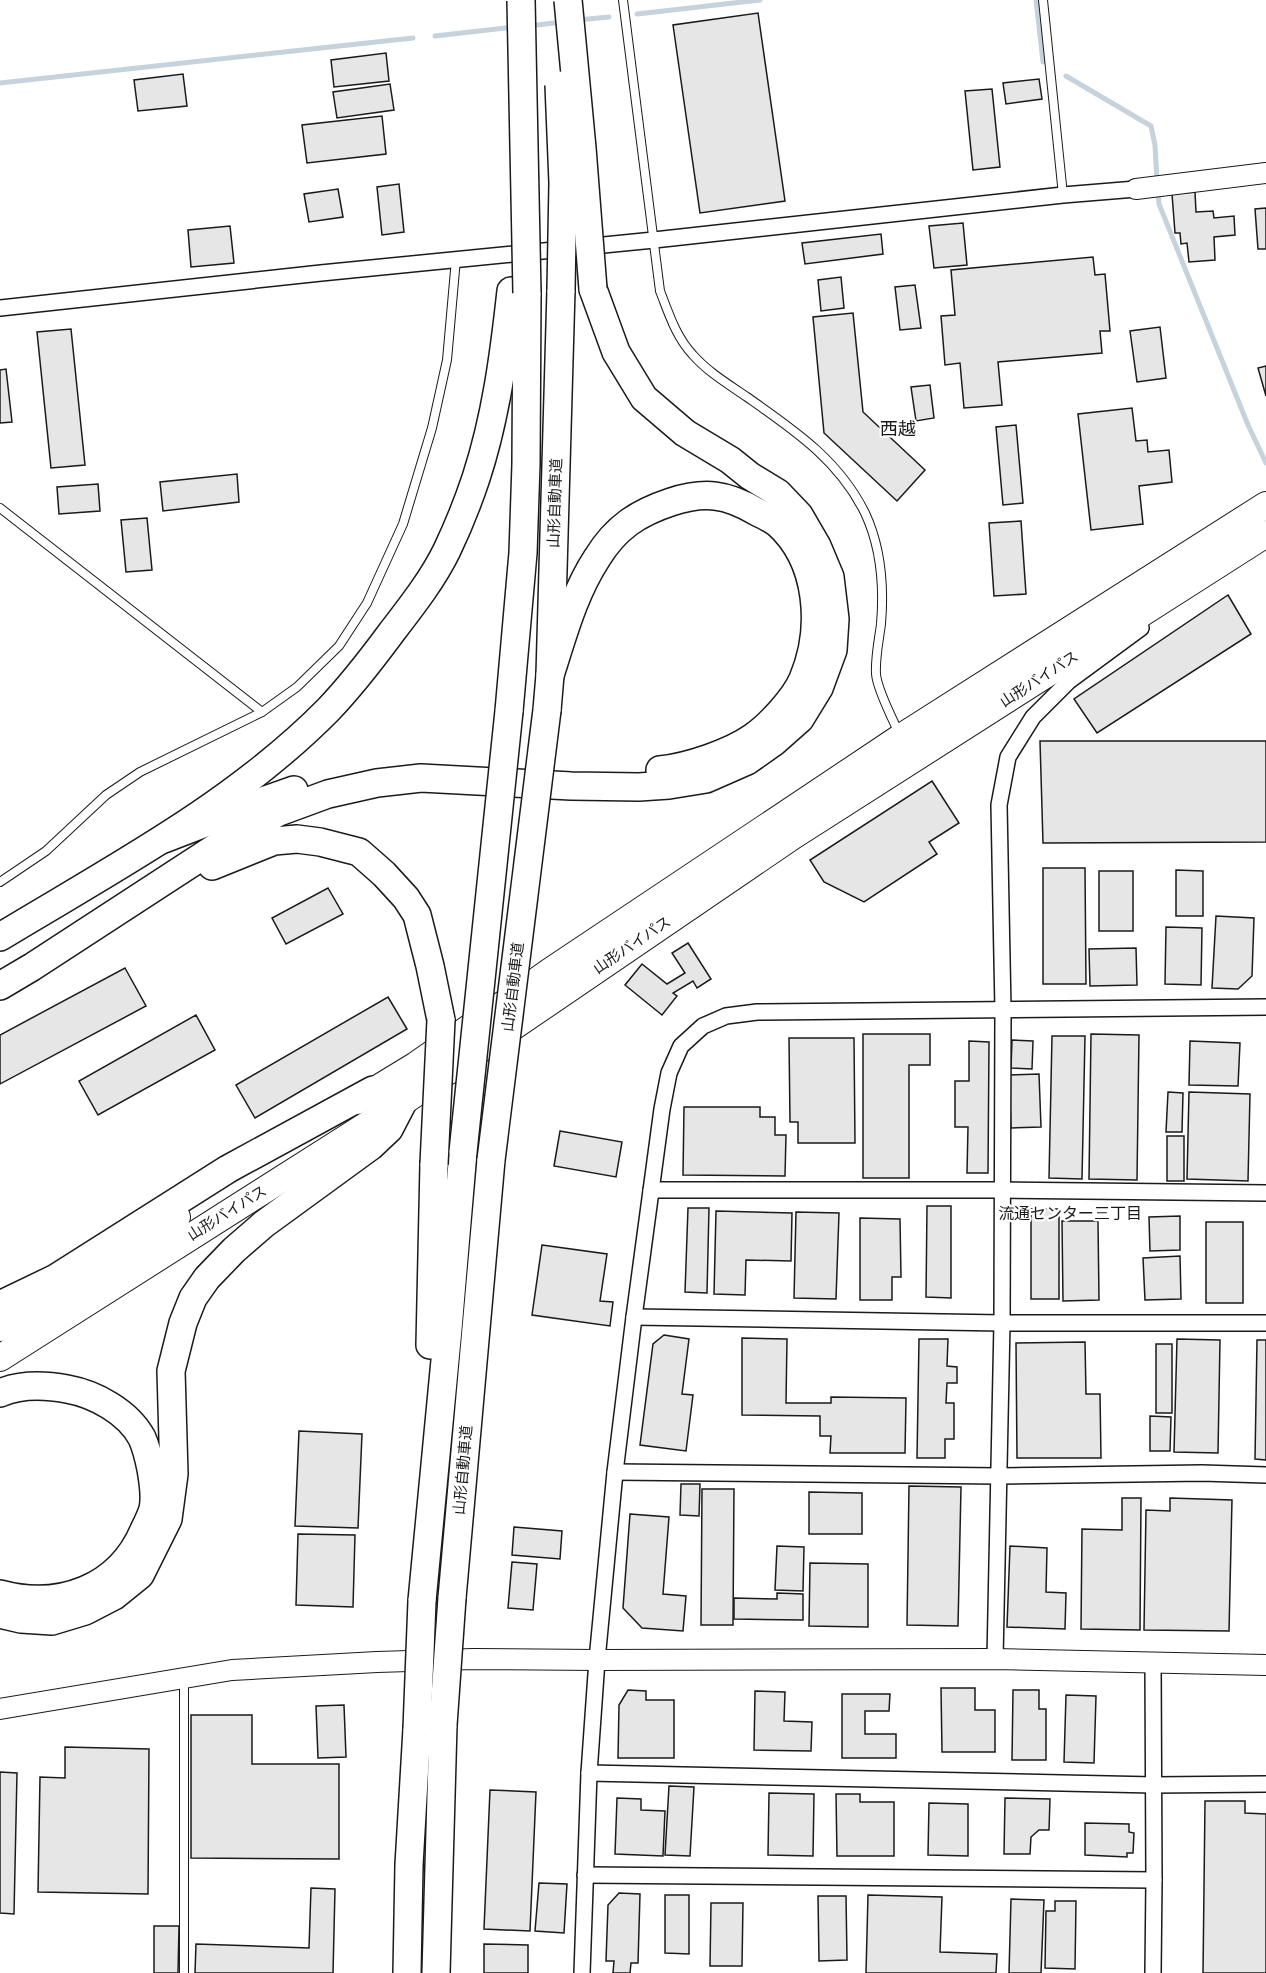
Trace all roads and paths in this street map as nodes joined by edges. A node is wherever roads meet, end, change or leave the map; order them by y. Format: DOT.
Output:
graph roads {
  1 [pos="521,0"];
  2 [pos="552,0"];
  3 [pos="568,0"];
  4 [pos="623,0"];
  5 [pos="1043,0"];
  6 [pos="1266,173"];
  7 [pos="1136,189"];
  8 [pos="1063,195"];
  9 [pos="654,240"];
  10 [pos="456,259"];
  11 [pos="519,292"];
  12 [pos="0,309"];
  13 [pos="1266,506"];
  14 [pos="0,508"];
  15 [pos="1266,534"];
  16 [pos="550,675"];
  17 [pos="262,712"];
  18 [pos="901,737"];
  19 [pos="164,839"];
  20 [pos="0,882"];
  21 [pos="144,895"];
  22 [pos="0,937"];
  23 [pos="0,986"];
  24 [pos="1266,1007"];
  25 [pos="1003,1010"];
  26 [pos="373,1090"];
  27 [pos="403,1102"];
  28 [pos="651,1190"];
  29 [pos="1001,1190"];
  30 [pos="1266,1193"];
  31 [pos="0,1305"];
  32 [pos="634,1317"];
  33 [pos="1002,1323"];
  34 [pos="1266,1323"];
  35 [pos="0,1328"];
  36 [pos="0,1358"];
  37 [pos="0,1393"];
  38 [pos="615,1472"];
  39 [pos="1266,1475"];
  40 [pos="1000,1476"];
  41 [pos="0,1594"];
  42 [pos="422,1601"];
  43 [pos="0,1614"];
  44 [pos="995,1659"];
  45 [pos="597,1660"];
  46 [pos="1153,1662"];
  47 [pos="1266,1665"];
  48 [pos="184,1678"];
  49 [pos="0,1709"];
  50 [pos="589,1773"];
  51 [pos="1266,1784"];
  52 [pos="1154,1785"];
  53 [pos="585,1875"];
  54 [pos="1154,1880"];
  55 [pos="184,1973"];
  56 [pos="407,1973"];
  57 [pos="436,1973"];
  58 [pos="582,1973"];
  59 [pos="1153,1973"];
  1 -- 11 [label="highway, bridge"];
  2 -- 16 [label="highway, 山形自動車道, bridge"];
  3 -- 21 [label="highway, bridge"];
  4 -- 9 [label="lane"];
  5 -- 8 [label="lane"];
  6 -- 7 [label="street"];
  7 -- 8 [label="street"];
  8 -- 9 [label="street"];
  9 -- 10 [label="street"];
  9 -- 18 [label="lane"];
  10 -- 12 [label="street"];
  10 -- 17 [label="lane"];
  11 -- 19 [label="highway"];
  11 -- 42 [label="highway, 山形自動車道, bridge"];
  13 -- 18 [label="highway, 山形バイパス"];
  14 -- 17 [label="lane"];
  15 -- 25 [label="street"];
  15 -- 27 [label="highway, 山形バイパス"];
  16 -- 19 [label="highway"];
  16 -- 57 [label="highway, 山形自動車道, bridge"];
  17 -- 20 [label="lane"];
  18 -- 26 [label="highway, 山形バイパス"];
  19 -- 22 [label="highway"];
  21 -- 23 [label="highway"];
  21 -- 42 [label="highway, bridge"];
  24 -- 25 [label="street"];
  25 -- 28 [label="street"];
  25 -- 29 [label="street"];
  26 -- 31 [label="highway"];
  26 -- 35 [label="highway, 山形バイパス"];
  27 -- 36 [label="highway, 山形バイパス"];
  27 -- 43 [label="highway"];
  28 -- 29 [label="street"];
  28 -- 32 [label="street"];
  29 -- 30 [label="street"];
  29 -- 33 [label="street"];
  32 -- 33 [label="street"];
  32 -- 38 [label="street"];
  33 -- 34 [label="street"];
  33 -- 40 [label="street"];
  37 -- 41 [label="highway"];
  38 -- 40 [label="street"];
  38 -- 45 [label="street"];
  39 -- 40 [label="street"];
  40 -- 44 [label="street"];
  42 -- 56 [label="highway, 山形自動車道, bridge"];
  44 -- 45 [label="street"];
  44 -- 46 [label="street"];
  45 -- 48 [label="street"];
  45 -- 50 [label="street"];
  46 -- 47 [label="street"];
  46 -- 52 [label="street"];
  48 -- 49 [label="street"];
  48 -- 55 [label="lane"];
  50 -- 52 [label="street"];
  50 -- 53 [label="street"];
  51 -- 52 [label="street"];
  52 -- 54 [label="street"];
  53 -- 54 [label="street"];
  53 -- 58 [label="street"];
  54 -- 59 [label="street"];
}
